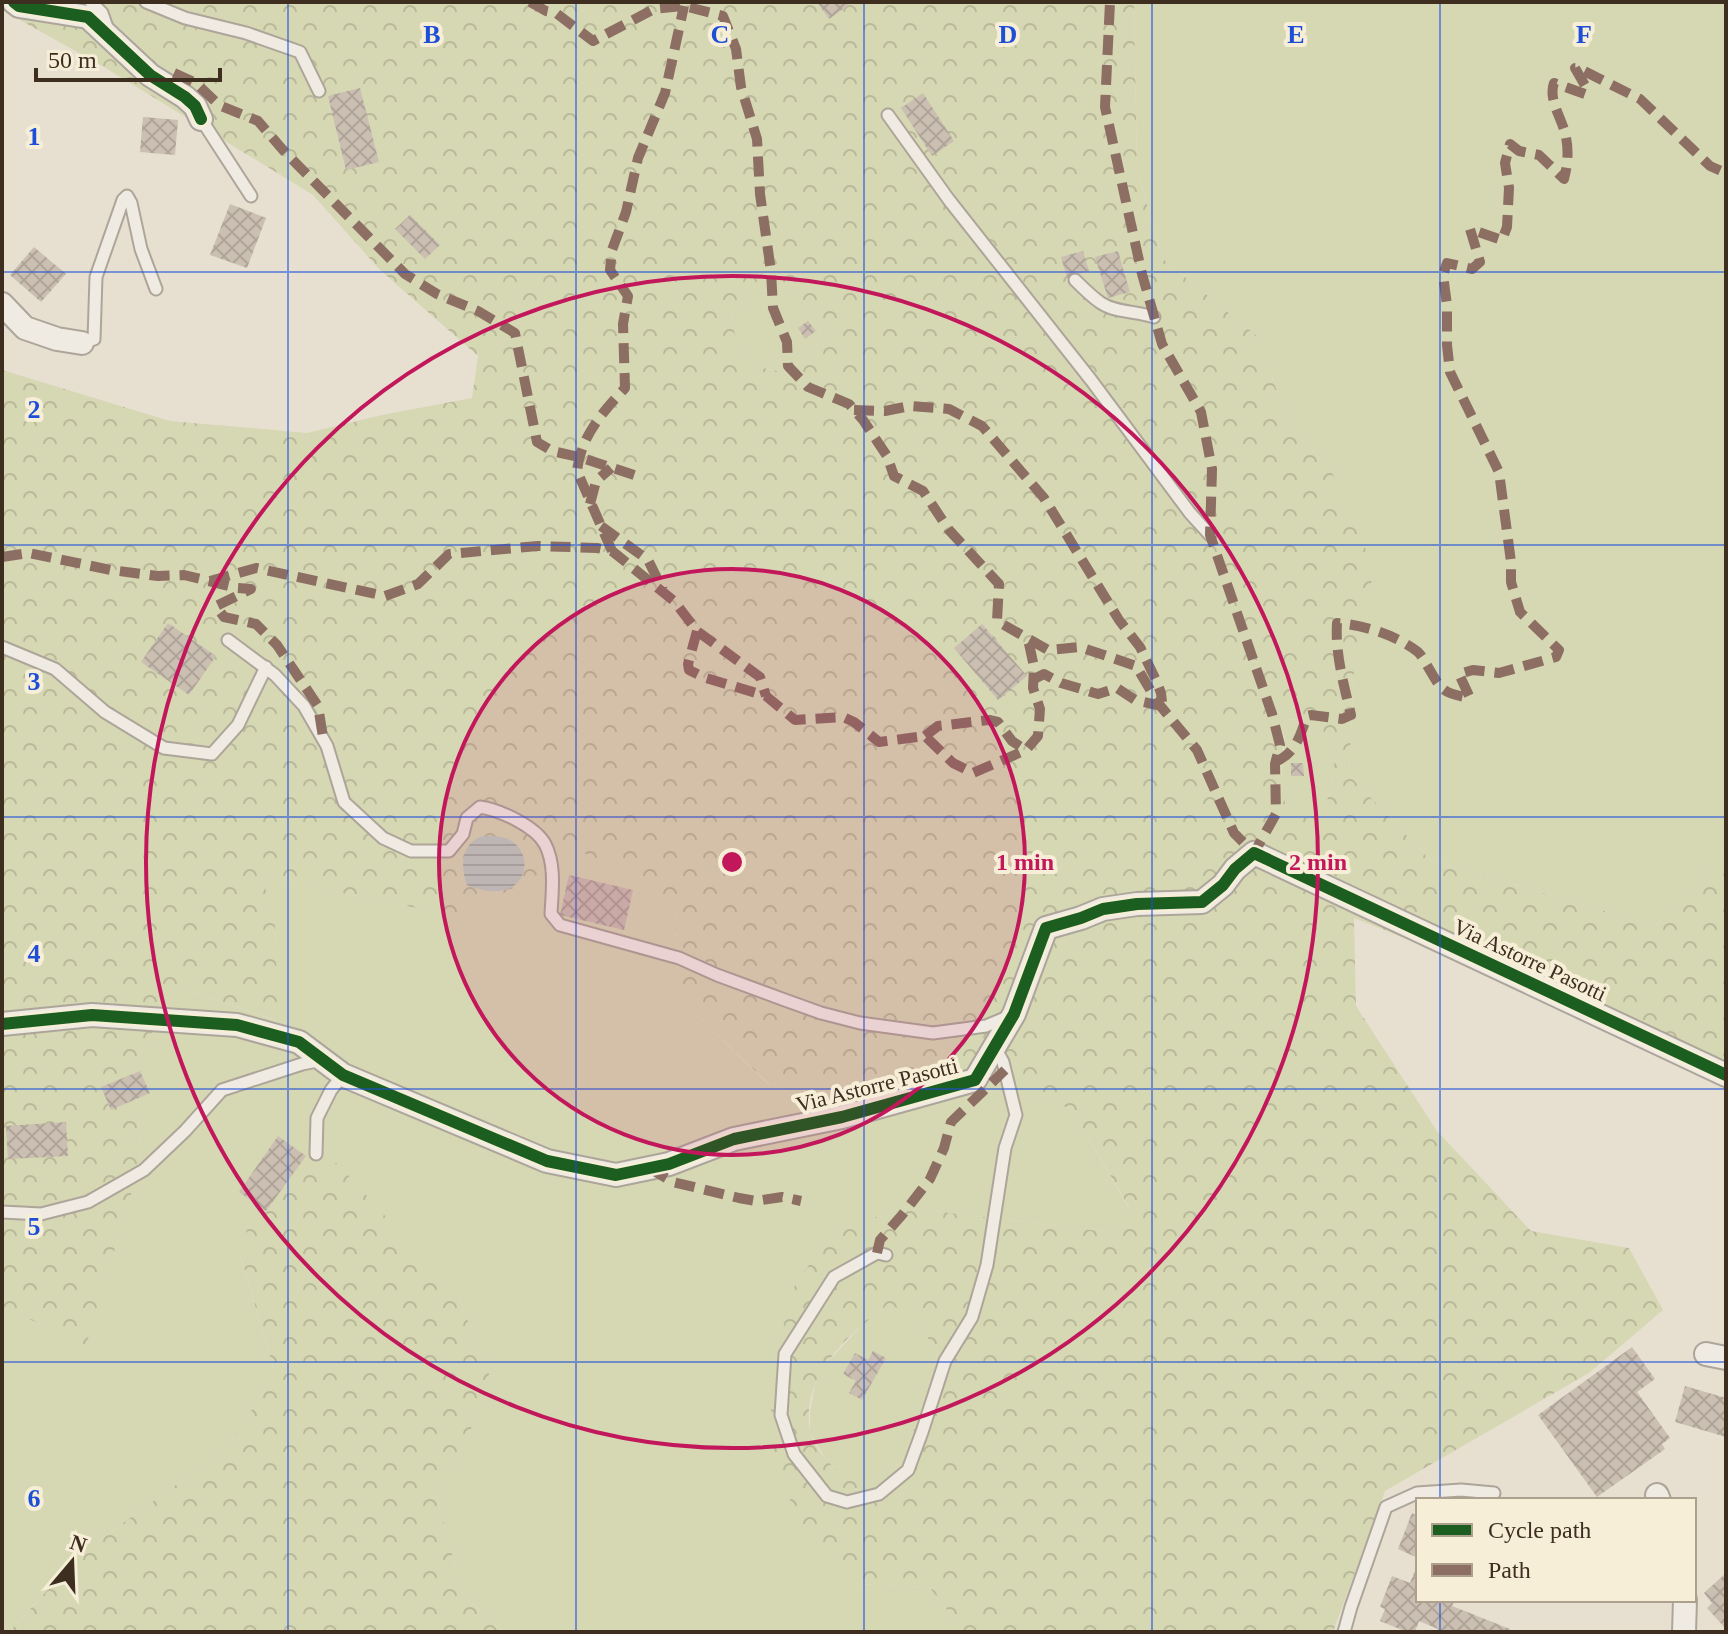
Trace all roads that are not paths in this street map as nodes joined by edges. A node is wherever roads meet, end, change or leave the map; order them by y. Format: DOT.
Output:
graph roads {
  1 [pos="14,2"];
  2 [pos="91,2"];
  3 [pos="146,2"];
  4 [pos="111,38"];
  5 [pos="319,91"];
  6 [pos="888,115"];
  7 [pos="201,119"];
  8 [pos="251,196"];
  9 [pos="1075,280"];
  10 [pos="156,289"];
  11 [pos="2,304"];
  12 [pos="1154,317"];
  13 [pos="82,343"];
  14 [pos="1210,535"];
  15 [pos="228,640"];
  16 [pos="2,647"];
  17 [pos="266,667"];
  18 [pos="1014,1014"];
  19 [pos="2,1024"];
  20 [pos="994,1047"];
  21 [pos="323,1060"];
  22 [pos="343,1075"];
  23 [pos="1726,1075"];
  24 [pos="316,1154"];
  25 [pos="2,1212"];
  26 [pos="886,1255"];
  27 [pos="1494,1493"];
  28 [pos="1685,1602"];
  29 [pos="1344,1632"];
  30 [pos="1684,1632"];
  1 -- 4 [label="street"];
  2 -- 4 [label="lane"];
  3 -- 5 [label="lane"];
  4 -- 7 [label="street"];
  6 -- 14 [label="lane"];
  7 -- 8 [label="lane"];
  9 -- 12 [label="lane"];
  10 -- 13 [label="lane"];
  11 -- 13 [label="street"];
  15 -- 17 [label="lane"];
  16 -- 17 [label="lane"];
  17 -- 18 [label="lane"];
  18 -- 20 [label="street, Via Astorre Pasotti"];
  18 -- 23 [label="street, Via Astorre Pasotti"];
  19 -- 21 [label="street, Via Astorre Pasotti"];
  20 -- 22 [label="street, Via Astorre Pasotti"];
  20 -- 26 [label="lane"];
  21 -- 22 [label="street, Via Astorre Pasotti"];
  21 -- 25 [label="lane"];
  22 -- 24 [label="lane"];
  27 -- 29 [label="lane"];
  28 -- 30 [label="street"];
}
